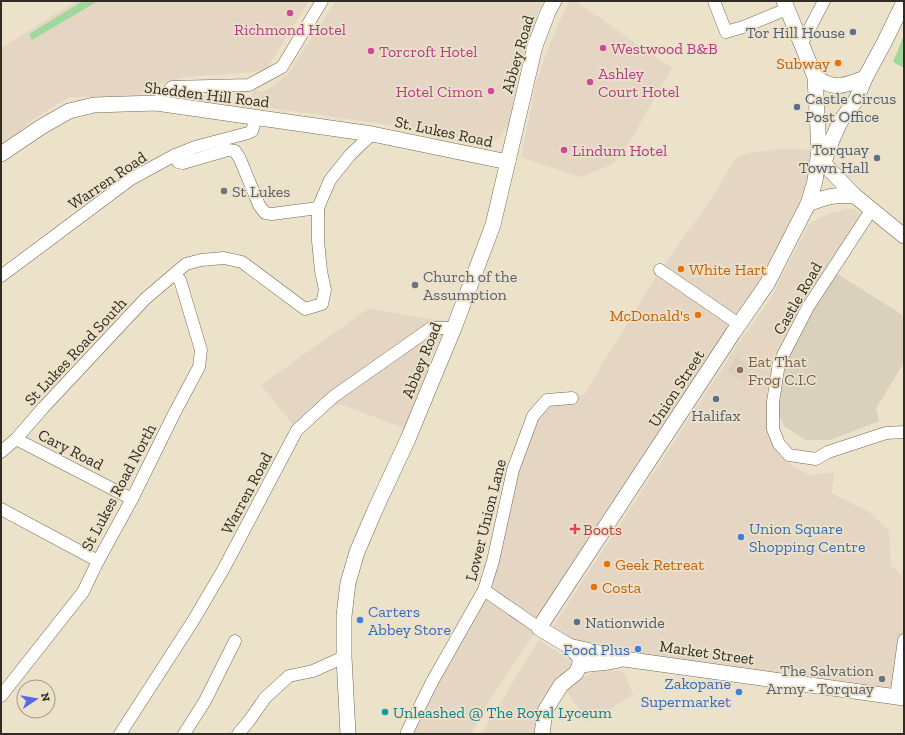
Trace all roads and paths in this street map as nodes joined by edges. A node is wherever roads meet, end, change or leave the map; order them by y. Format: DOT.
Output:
graph roads {
  1 [pos="322,1"];
  2 [pos="554,1"];
  3 [pos="714,1"];
  4 [pos="824,1"];
  5 [pos="904,2"];
  6 [pos="785,5"];
  7 [pos="801,46"];
  8 [pos="815,77"];
  9 [pos="865,78"];
  10 [pos="156,103"];
  11 [pos="256,117"];
  12 [pos="372,134"];
  13 [pos="1,154"];
  14 [pos="175,155"];
  15 [pos="823,160"];
  16 [pos="508,162"];
  17 [pos="855,196"];
  18 [pos="808,204"];
  19 [pos="318,208"];
  20 [pos="872,209"];
  21 [pos="904,236"];
  22 [pos="660,270"];
  23 [pos="175,275"];
  24 [pos="1,276"];
  25 [pos="740,325"];
  26 [pos="454,328"];
  27 [pos="572,398"];
  28 [pos="904,432"];
  29 [pos="16,440"];
  30 [pos="1,451"];
  31 [pos="132,499"];
  32 [pos="1,509"];
  33 [pos="98,561"];
  34 [pos="484,590"];
  35 [pos="539,628"];
  36 [pos="904,640"];
  37 [pos="235,641"];
  38 [pos="569,646"];
  39 [pos="344,657"];
  40 [pos="624,659"];
  41 [pos="580,665"];
  42 [pos="1,696"];
  43 [pos="900,698"];
  44 [pos="120,734"];
  45 [pos="184,734"];
  46 [pos="238,734"];
  47 [pos="348,734"];
  48 [pos="408,734"];
  49 [pos="542,734"];
  1 -- 10 [label="street"];
  2 -- 16 [label="street, Abbey Road"];
  3 -- 6 [label="street"];
  4 -- 7 [label="street"];
  5 -- 9 [label="street"];
  6 -- 7 [label="street"];
  7 -- 8 [label="street"];
  8 -- 9 [label="street"];
  8 -- 15 [label="street"];
  9 -- 15 [label="street"];
  10 -- 11 [label="street, Shedden Hill Road"];
  10 -- 13 [label="street, Shedden Hill Road"];
  11 -- 12 [label="street, Shedden Hill Road"];
  11 -- 14 [label="street, Warren Road"];
  12 -- 16 [label="street, St. Lukes Road"];
  12 -- 19 [label="street"];
  14 -- 19 [label="street"];
  14 -- 24 [label="street, Warren Road"];
  15 -- 17 [label="street"];
  15 -- 18 [label="street, Union Street"];
  16 -- 26 [label="street, Abbey Road"];
  17 -- 18 [label="street"];
  17 -- 20 [label="street"];
  18 -- 25 [label="street, Union Street"];
  19 -- 23 [label="street, St Lukes Road South"];
  20 -- 21 [label="street"];
  20 -- 28 [label="street, Castle Road"];
  22 -- 25 [label="street"];
  23 -- 29 [label="street, St Lukes Road South"];
  23 -- 31 [label="street, St Lukes Road North"];
  25 -- 35 [label="street, Union Street"];
  26 -- 39 [label="street, Abbey Road"];
  26 -- 44 [label="street, Warren Road"];
  27 -- 34 [label="street, Lower Union Lane"];
  29 -- 30 [label="street, St Lukes Road South"];
  29 -- 31 [label="street, Cary Road"];
  31 -- 33 [label="street, St Lukes Road North"];
  32 -- 33 [label="street"];
  33 -- 42 [label="street, St Lukes Road North"];
  34 -- 35 [label="street, Market Street"];
  34 -- 48 [label="street, Lower Union Lane"];
  35 -- 38 [label="street, Market Street"];
  36 -- 43 [label="street"];
  37 -- 45 [label="street"];
  38 -- 40 [label="street, Market Street"];
  38 -- 41 [label="street"];
  39 -- 46 [label="street"];
  39 -- 47 [label="street, Abbey Road"];
  40 -- 41 [label="street, Market Street"];
  40 -- 43 [label="street, Market Street"];
  41 -- 49 [label="street"];
}
